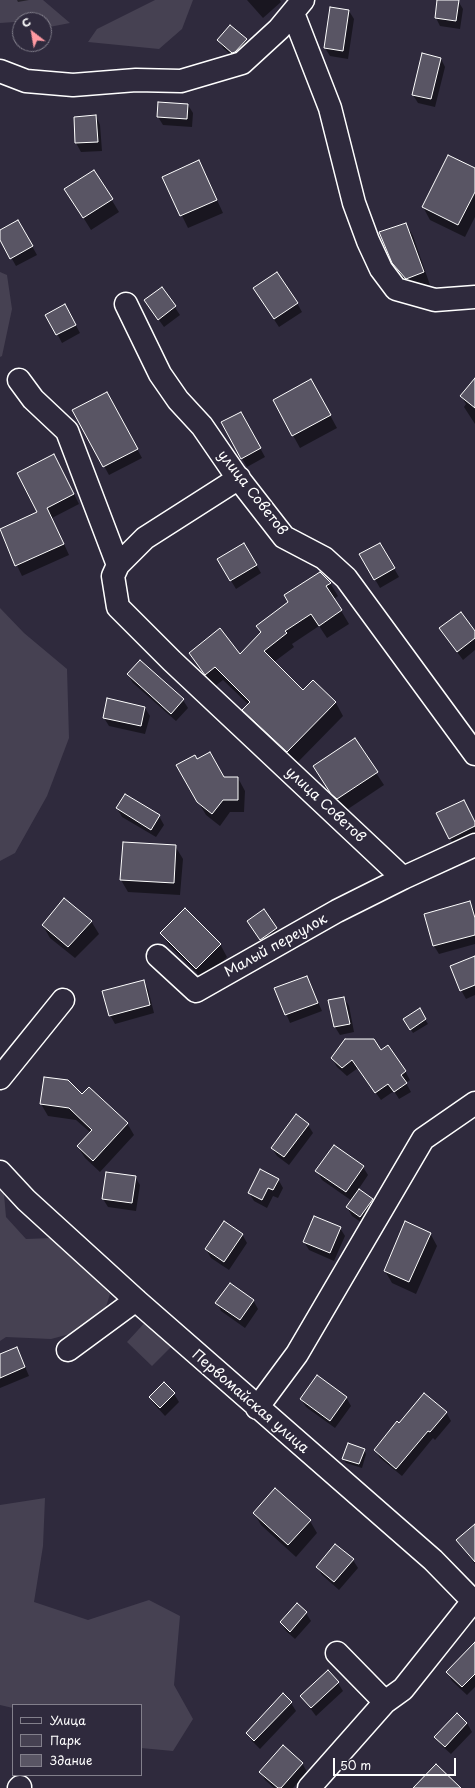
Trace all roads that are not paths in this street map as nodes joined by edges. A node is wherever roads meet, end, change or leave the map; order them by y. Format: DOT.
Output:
graph roads {
  1 [pos="298,6"];
  2 [pos="0,72"];
  3 [pos="475,297"];
  4 [pos="126,304"];
  5 [pos="19,380"];
  6 [pos="239,478"];
  7 [pos="118,565"];
  8 [pos="475,754"];
  9 [pos="475,845"];
  10 [pos="403,878"];
  11 [pos="158,956"];
  12 [pos="63,1000"];
  13 [pos="0,1078"];
  14 [pos="475,1103"];
  15 [pos="0,1172"];
  16 [pos="136,1300"];
  17 [pos="68,1350"];
  18 [pos="257,1408"];
  19 [pos="474,1602"];
  20 [pos="337,1653"];
  21 [pos="385,1702"];
  22 [pos="309,1788"];
  1 -- 2 [label="street"];
  1 -- 3 [label="street"];
  4 -- 6 [label="street, улица Советов"];
  5 -- 7 [label="street"];
  6 -- 7 [label="street"];
  6 -- 8 [label="street, улица Советов"];
  7 -- 10 [label="street, улица Советов"];
  9 -- 10 [label="street"];
  10 -- 11 [label="street, Малый переулок"];
  12 -- 13 [label="street"];
  14 -- 18 [label="street"];
  15 -- 16 [label="street, Первомайская улица"];
  16 -- 17 [label="street"];
  16 -- 18 [label="street, Первомайская улица"];
  18 -- 19 [label="street, Первомайская улица"];
  19 -- 21 [label="street"];
  20 -- 21 [label="street"];
  21 -- 22 [label="street"];
}
